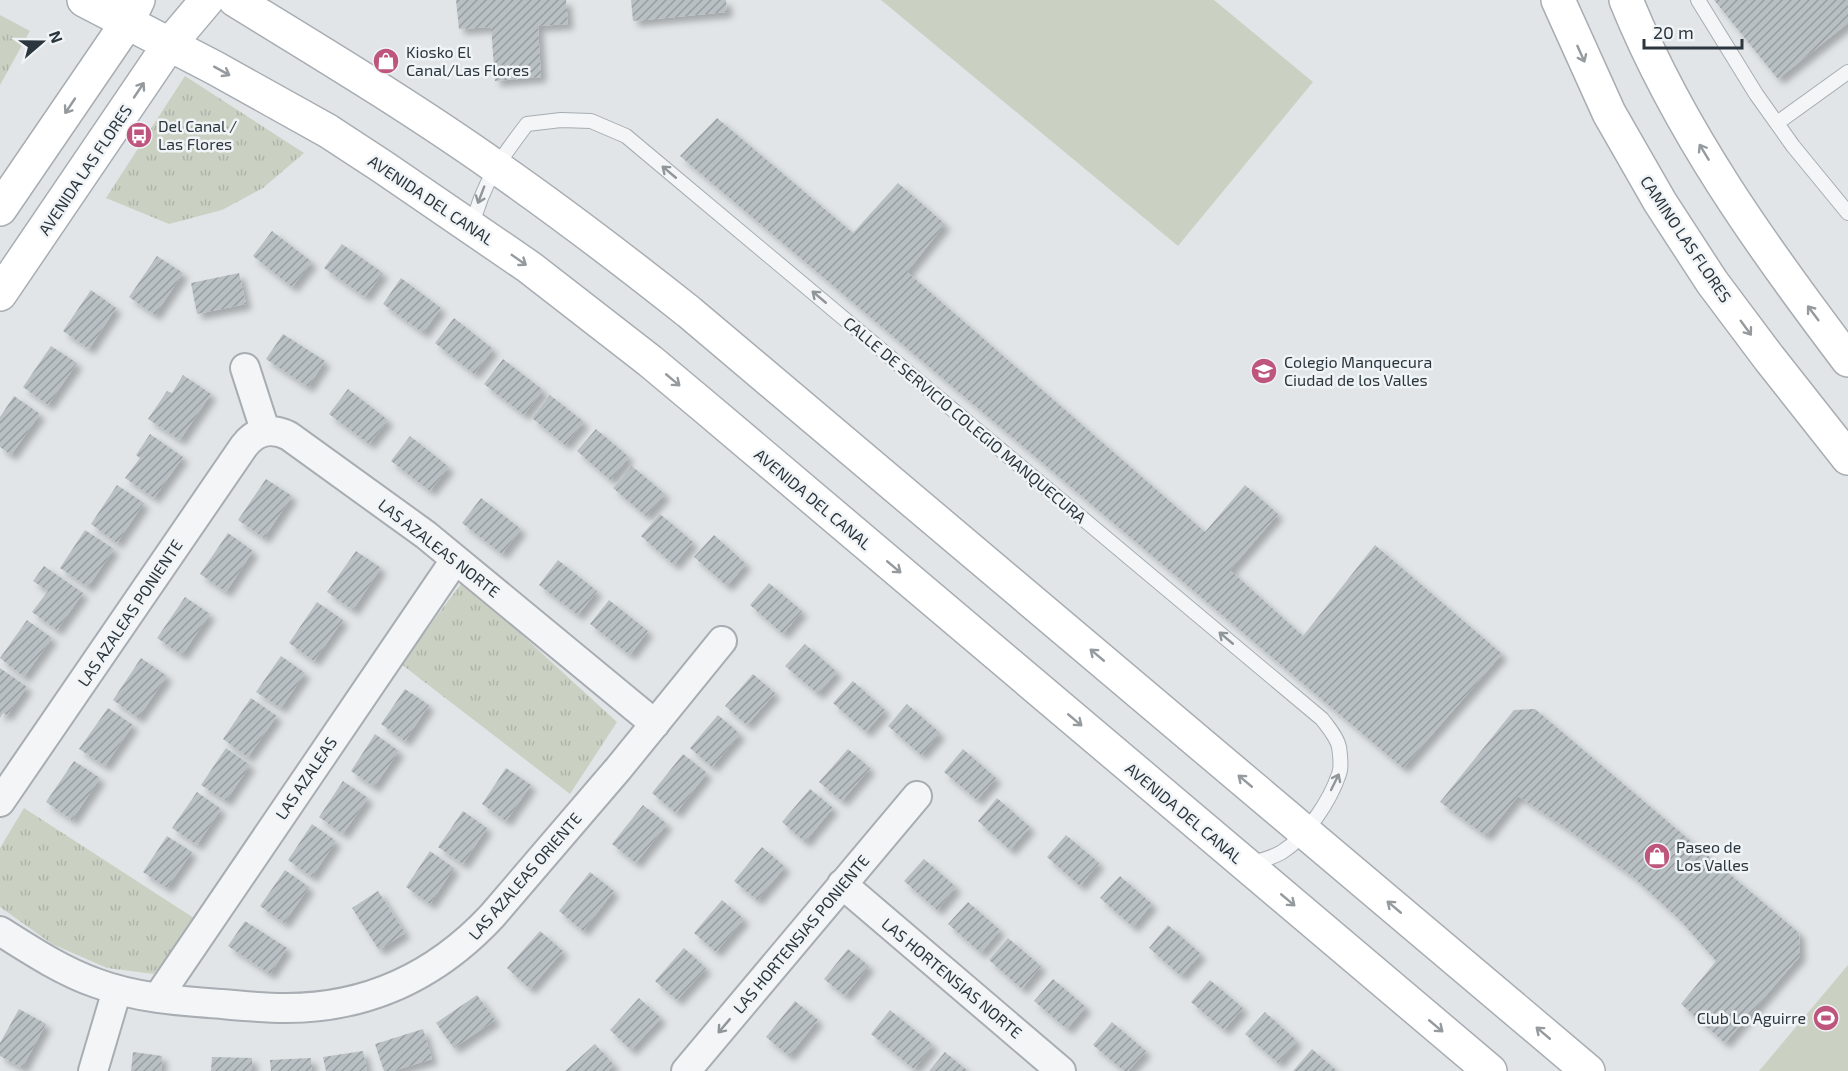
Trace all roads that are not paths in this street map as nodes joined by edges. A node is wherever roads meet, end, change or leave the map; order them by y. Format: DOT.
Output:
graph roads {
  1 [pos="84,0"];
  2 [pos="207,0"];
  3 [pos="235,0"];
  4 [pos="1558,0"];
  5 [pos="1626,0"];
  6 [pos="1698,0"];
  7 [pos="133,12"];
  8 [pos="169,45"];
  9 [pos="1848,72"];
  10 [pos="1777,123"];
  11 [pos="495,166"];
  12 [pos="0,209"];
  13 [pos="1848,213"];
  14 [pos="472,227"];
  15 [pos="0,294"];
  16 [pos="1848,360"];
  17 [pos="245,368"];
  18 [pos="265,430"];
  19 [pos="1848,458"];
  20 [pos="455,560"];
  21 [pos="722,641"];
  22 [pos="655,724"];
  23 [pos="917,796"];
  24 [pos="0,802"];
  25 [pos="1305,832"];
  26 [pos="1245,864"];
  27 [pos="842,884"];
  28 [pos="0,931"];
  29 [pos="117,990"];
  30 [pos="158,998"];
  31 [pos="93,1071"];
  32 [pos="686,1071"];
  33 [pos="1061,1071"];
  34 [pos="1490,1071"];
  35 [pos="1588,1071"];
  1 -- 7 [label="street, AVENIDA DEL CANAL"];
  2 -- 8 [label="street"];
  3 -- 11 [label="street"];
  4 -- 19 [label="street, CAMINO LAS FLORES, one-way"];
  16 -- 5 [label="street, one-way"];
  6 -- 10 [label="lane"];
  7 -- 8 [label="street, AVENIDA DEL CANAL"];
  7 -- 12 [label="street, one-way"];
  8 -- 14 [label="street, AVENIDA DEL CANAL, one-way"];
  15 -- 8 [label="street, AVENIDA LAS FLORES, one-way"];
  9 -- 10 [label="lane"];
  10 -- 13 [label="lane"];
  11 -- 14 [label="lane, CALLE DE SERVICIO COLEGIO MANQUECURA, one-way"];
  25 -- 11 [label="street, one-way"];
  25 -- 11 [label="lane, CALLE DE SERVICIO COLEGIO MANQUECURA, one-way"];
  14 -- 26 [label="street, AVENIDA DEL CANAL, one-way"];
  17 -- 18 [label="street"];
  18 -- 20 [label="street, LAS AZALEAS NORTE"];
  18 -- 24 [label="street, LAS AZALEAS PONIENTE"];
  20 -- 22 [label="street, LAS AZALEAS NORTE"];
  20 -- 30 [label="street, LAS AZALEAS"];
  21 -- 22 [label="street, LAS AZALEAS ORIENTE"];
  22 -- 30 [label="street, LAS AZALEAS ORIENTE"];
  23 -- 27 [label="street, LAS HORTENSIAS PONIENTE"];
  25 -- 26 [label="lane, CALLE DE SERVICIO COLEGIO MANQUECURA"];
  35 -- 25 [label="street, one-way"];
  26 -- 34 [label="street, AVENIDA DEL CANAL, one-way"];
  27 -- 32 [label="street, LAS HORTENSIAS PONIENTE, one-way"];
  27 -- 33 [label="street, LAS HORTENSIAS NORTE"];
  28 -- 29 [label="street, LAS AZALEAS ORIENTE"];
  29 -- 30 [label="street, LAS AZALEAS ORIENTE"];
  29 -- 31 [label="street"];
}
